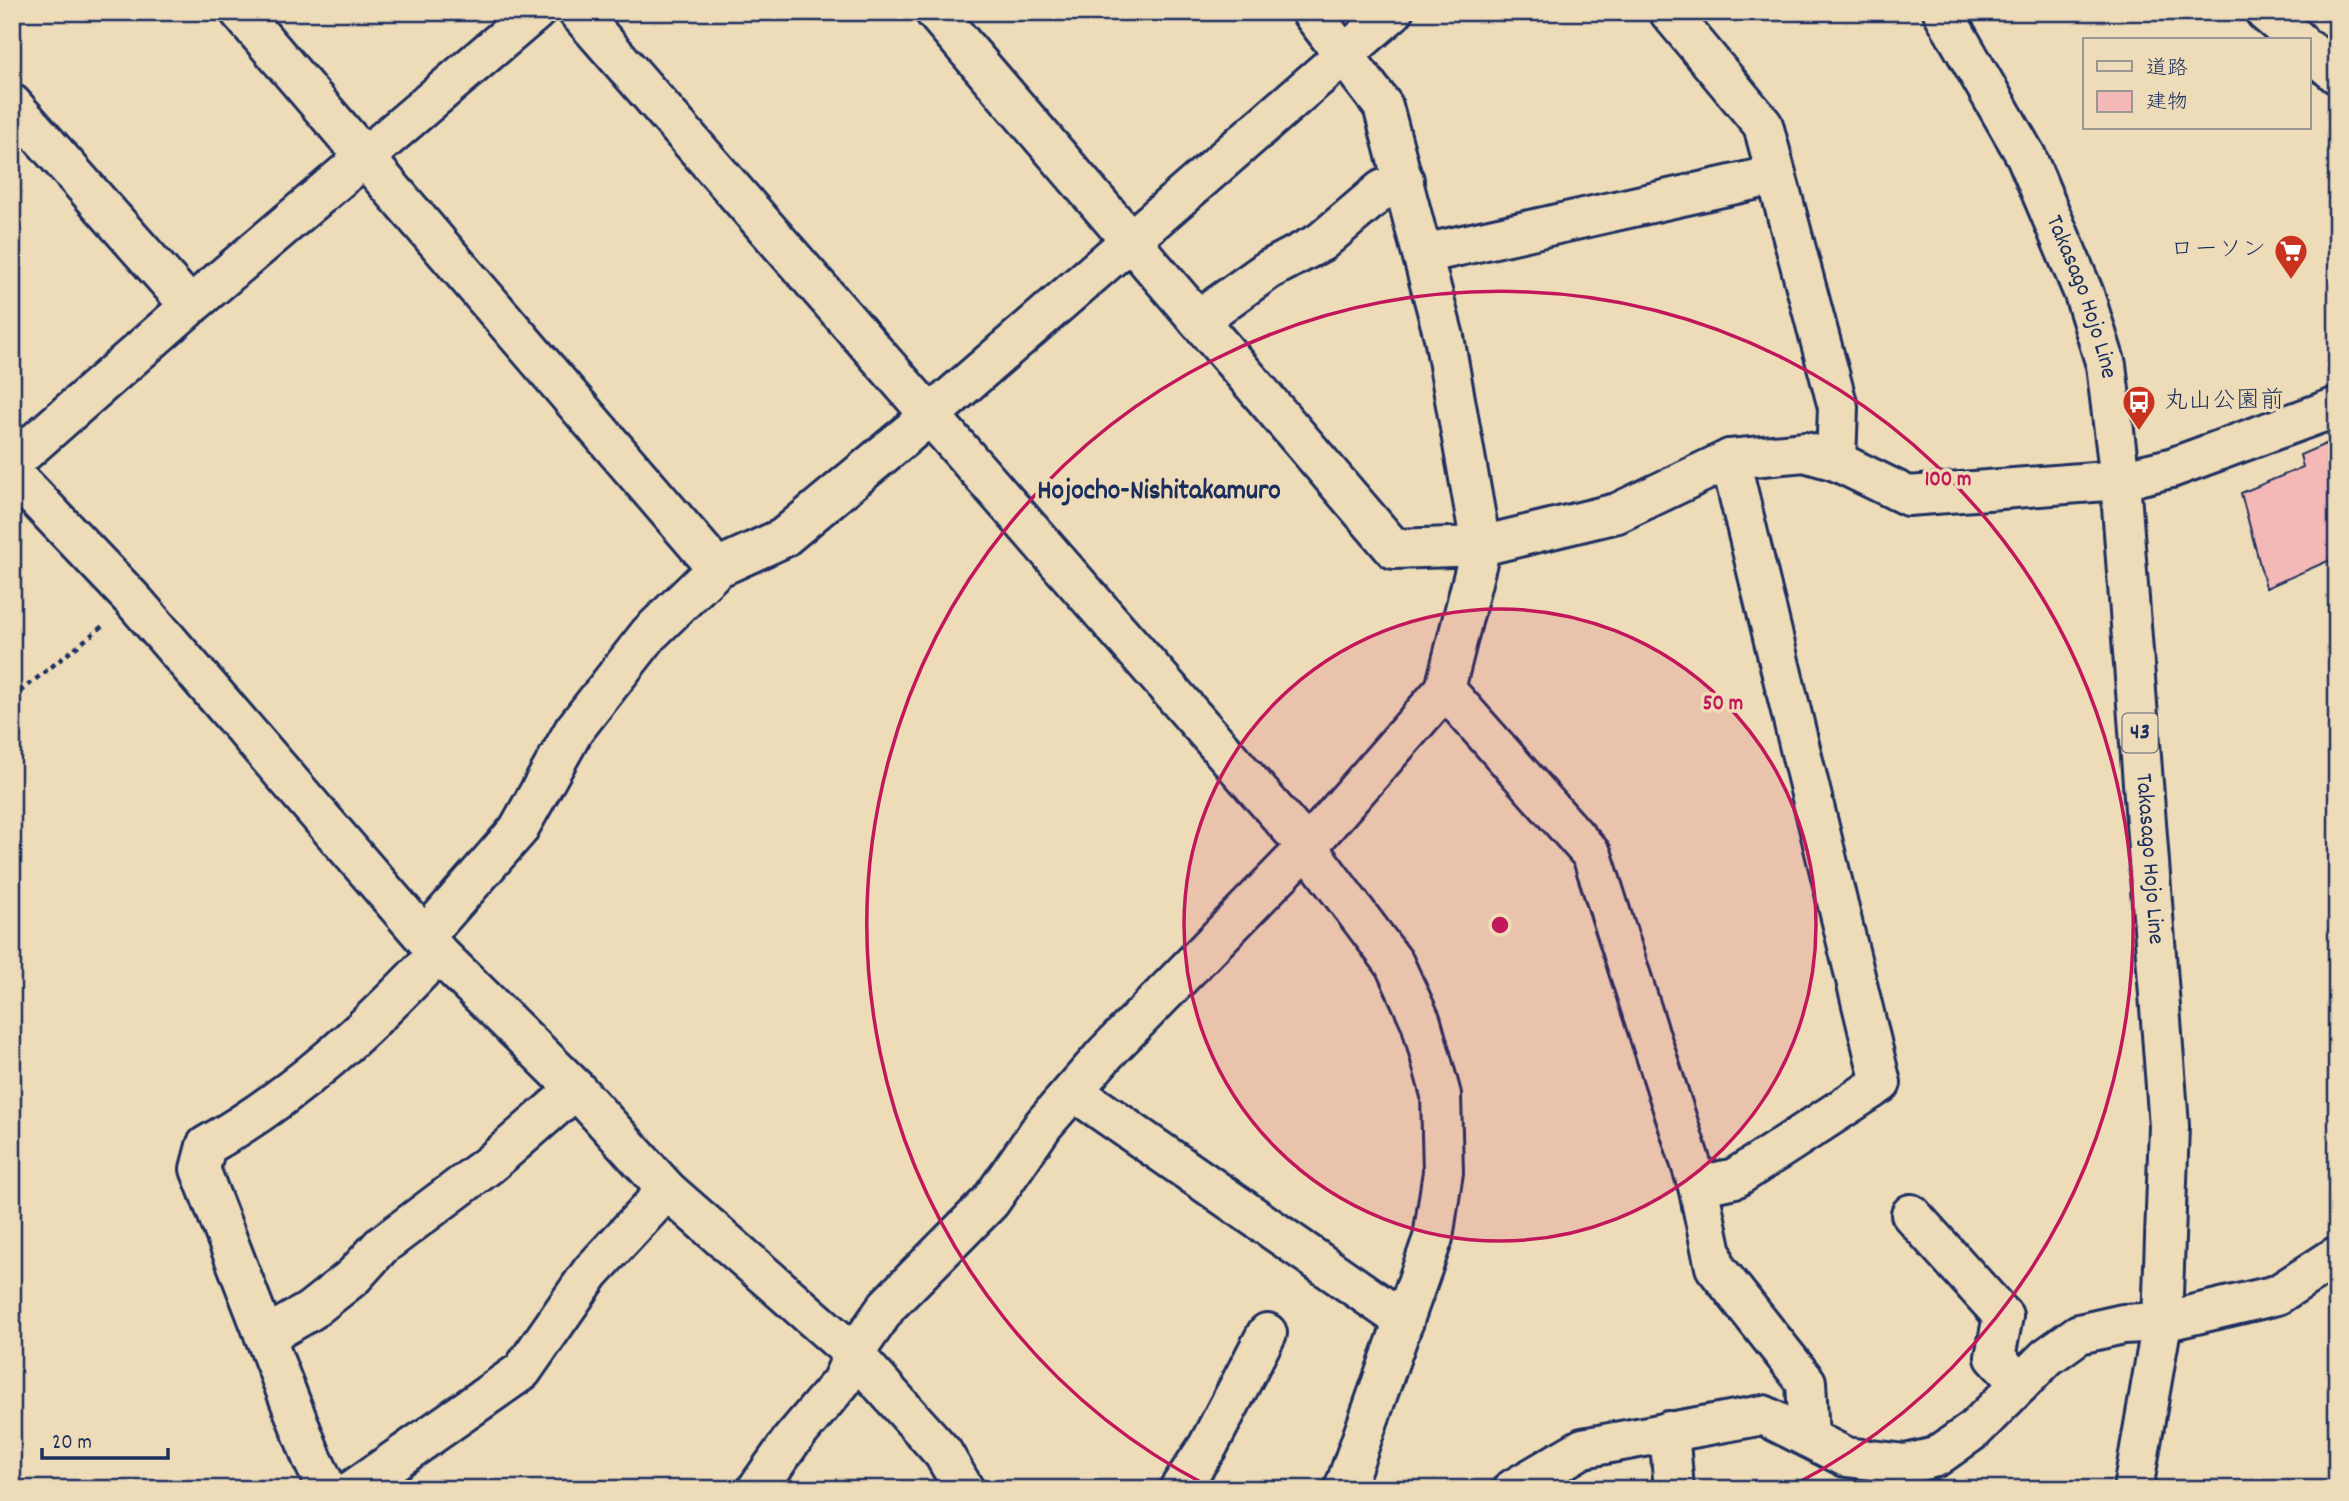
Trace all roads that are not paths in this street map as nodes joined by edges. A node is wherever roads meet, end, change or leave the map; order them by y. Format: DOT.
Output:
graph roads {
  1 [pos="240,12"];
  2 [pos="535,12"];
  3 [pos="578,12"];
  4 [pos="935,12"];
  5 [pos="1311,12"];
  6 [pos="1393,12"];
  7 [pos="1668,12"];
  8 [pos="1943,12"];
  9 [pos="2265,12"];
  10 [pos="2296,38"];
  11 [pos="2310,51"];
  12 [pos="1346,54"];
  13 [pos="2337,74"];
  14 [pos="12,104"];
  15 [pos="366,157"];
  16 [pos="1776,175"];
  17 [pos="1404,180"];
  18 [pos="1131,241"];
  19 [pos="1423,254"];
  20 [pos="190,306"];
  21 [pos="1198,320"];
  22 [pos="2337,407"];
  23 [pos="928,417"];
  24 [pos="1730,459"];
  25 [pos="1836,461"];
  26 [pos="12,463"];
  27 [pos="12,473"];
  28 [pos="2120,480"];
  29 [pos="1481,546"];
  30 [pos="717,568"];
  31 [pos="1445,689"];
  32 [pos="1307,847"];
  33 [pos="431,945"];
  34 [pos="576,1088"];
  35 [pos="1073,1091"];
  36 [pos="1698,1186"];
  37 [pos="667,1190"];
  38 [pos="1912,1214"];
  39 [pos="2337,1256"];
  40 [pos="1404,1321"];
  41 [pos="2161,1322"];
  42 [pos="1267,1333"];
  43 [pos="265,1338"];
  44 [pos="854,1354"];
  45 [pos="2020,1384"];
  46 [pos="1669,1432"];
  47 [pos="1809,1437"];
  48 [pos="1346,1488"];
  49 [pos="327,1489"];
  50 [pos="354,1489"];
  51 [pos="757,1489"];
  52 [pos="964,1489"];
  53 [pos="1179,1489"];
  54 [pos="1513,1489"];
  55 [pos="1674,1489"];
  56 [pos="2133,1489"];
  1 -- 15 [label="street"];
  2 -- 15 [label="street"];
  3 -- 23 [label="street"];
  4 -- 18 [label="street"];
  5 -- 12 [label="street"];
  6 -- 12 [label="street"];
  7 -- 16 [label="street"];
  8 -- 28 [label="street, Takasago Hojo Line / 43"];
  9 -- 10 [label="street"];
  11 -- 13 [label="street"];
  12 -- 17 [label="street"];
  12 -- 18 [label="street"];
  14 -- 20 [label="street"];
  15 -- 20 [label="street"];
  15 -- 30 [label="street"];
  16 -- 19 [label="street"];
  16 -- 25 [label="street"];
  17 -- 19 [label="street"];
  17 -- 21 [label="street"];
  18 -- 21 [label="street"];
  18 -- 23 [label="street"];
  19 -- 29 [label="street"];
  20 -- 26 [label="street"];
  21 -- 29 [label="street"];
  22 -- 28 [label="street"];
  23 -- 30 [label="street"];
  23 -- 32 [label="street"];
  24 -- 25 [label="street"];
  24 -- 29 [label="street"];
  24 -- 36 [label="street"];
  25 -- 28 [label="street"];
  27 -- 33 [label="street"];
  28 -- 41 [label="street, Takasago Hojo Line / 43"];
  29 -- 31 [label="street"];
  30 -- 33 [label="street"];
  31 -- 32 [label="street"];
  31 -- 36 [label="street"];
  32 -- 35 [label="street"];
  32 -- 40 [label="street"];
  33 -- 34 [label="street"];
  33 -- 43 [label="street"];
  34 -- 37 [label="street"];
  34 -- 43 [label="street"];
  35 -- 40 [label="street"];
  35 -- 44 [label="street"];
  36 -- 47 [label="street"];
  37 -- 44 [label="street"];
  37 -- 50 [label="street"];
  38 -- 45 [label="street"];
  39 -- 41 [label="street"];
  40 -- 48 [label="street"];
  41 -- 45 [label="street"];
  41 -- 56 [label="street, Takasago Hojo Line / 43"];
  42 -- 53 [label="street"];
  43 -- 49 [label="street"];
  44 -- 51 [label="street"];
  44 -- 52 [label="street"];
  45 -- 47 [label="street"];
  46 -- 47 [label="street"];
  46 -- 54 [label="street"];
  46 -- 55 [label="street"];
}
